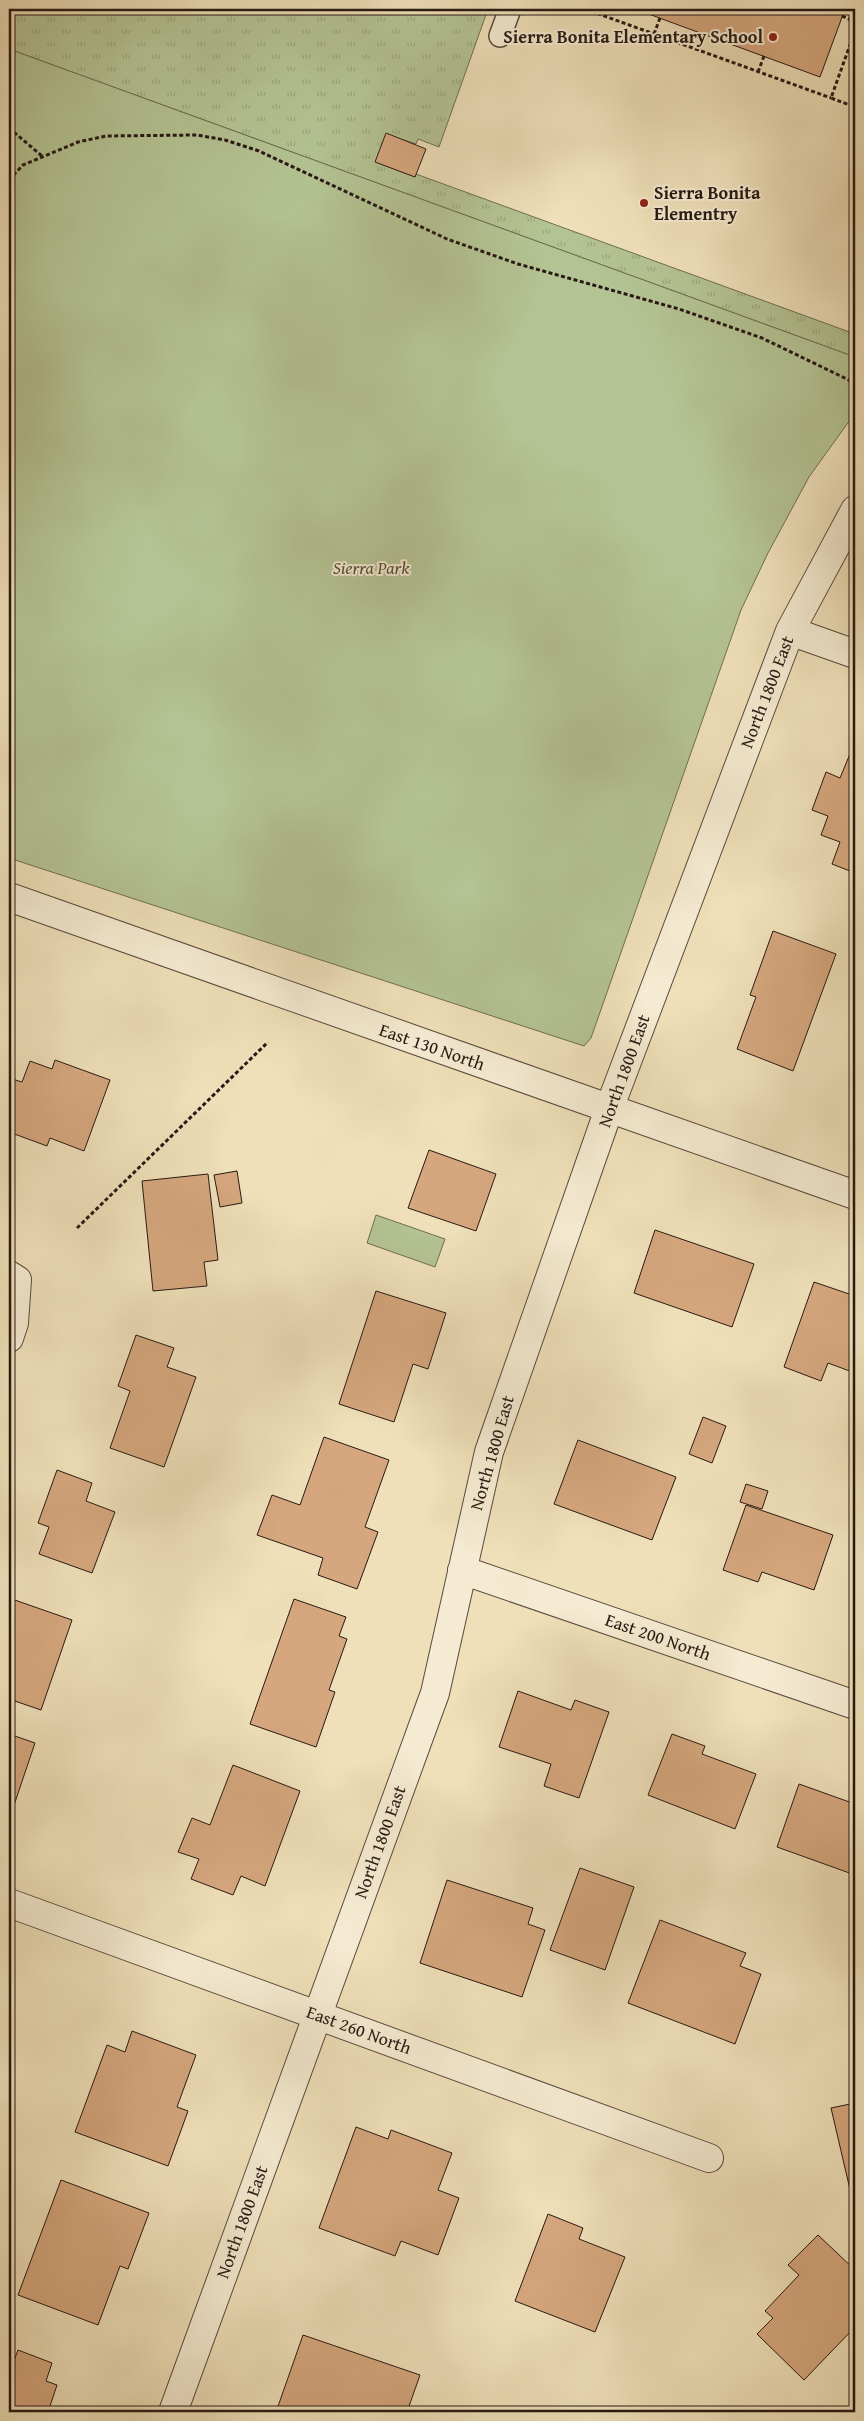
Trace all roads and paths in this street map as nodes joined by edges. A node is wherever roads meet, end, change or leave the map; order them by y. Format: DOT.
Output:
graph roads {
  1 [pos="510,9"];
  2 [pos="585,9"];
  3 [pos="842,16"];
  4 [pos="660,18"];
  5 [pos="855,22"];
  6 [pos="855,31"];
  7 [pos="654,34"];
  8 [pos="500,36"];
  9 [pos="764,56"];
  10 [pos="758,72"];
  11 [pos="831,98"];
  12 [pos="855,107"];
  13 [pos="9,128"];
  14 [pos="42,156"];
  15 [pos="9,180"];
  16 [pos="855,383"];
  17 [pos="855,510"];
  18 [pos="790,631"];
  19 [pos="855,654"];
  20 [pos="9,897"];
  21 [pos="268,1042"];
  22 [pos="609,1109"];
  23 [pos="855,1195"];
  24 [pos="77,1228"];
  25 [pos="13,1277"];
  26 [pos="9,1338"];
  27 [pos="462,1570"];
  28 [pos="855,1704"];
  29 [pos="9,1903"];
  30 [pos="317,2015"];
  31 [pos="709,2158"];
  32 [pos="173,2412"];
  1 -- 8 [label="lane"];
  2 -- 7 [label="path"];
  3 -- 5 [label="path"];
  4 -- 7 [label="path"];
  6 -- 11 [label="path"];
  7 -- 10 [label="path"];
  9 -- 10 [label="path"];
  10 -- 11 [label="path"];
  11 -- 12 [label="path"];
  13 -- 14 [label="path"];
  14 -- 15 [label="path"];
  14 -- 16 [label="path"];
  17 -- 18 [label="street, North 1800 East"];
  18 -- 19 [label="street"];
  18 -- 22 [label="street, North 1800 East"];
  20 -- 22 [label="street, East 130 North"];
  21 -- 24 [label="path"];
  22 -- 23 [label="street, East 130 North"];
  22 -- 27 [label="street, North 1800 East"];
  25 -- 26 [label="street"];
  27 -- 28 [label="street, East 200 North"];
  27 -- 30 [label="street, North 1800 East"];
  29 -- 30 [label="street, East 260 North"];
  30 -- 31 [label="street, East 260 North"];
  30 -- 32 [label="street, North 1800 East"];
}
